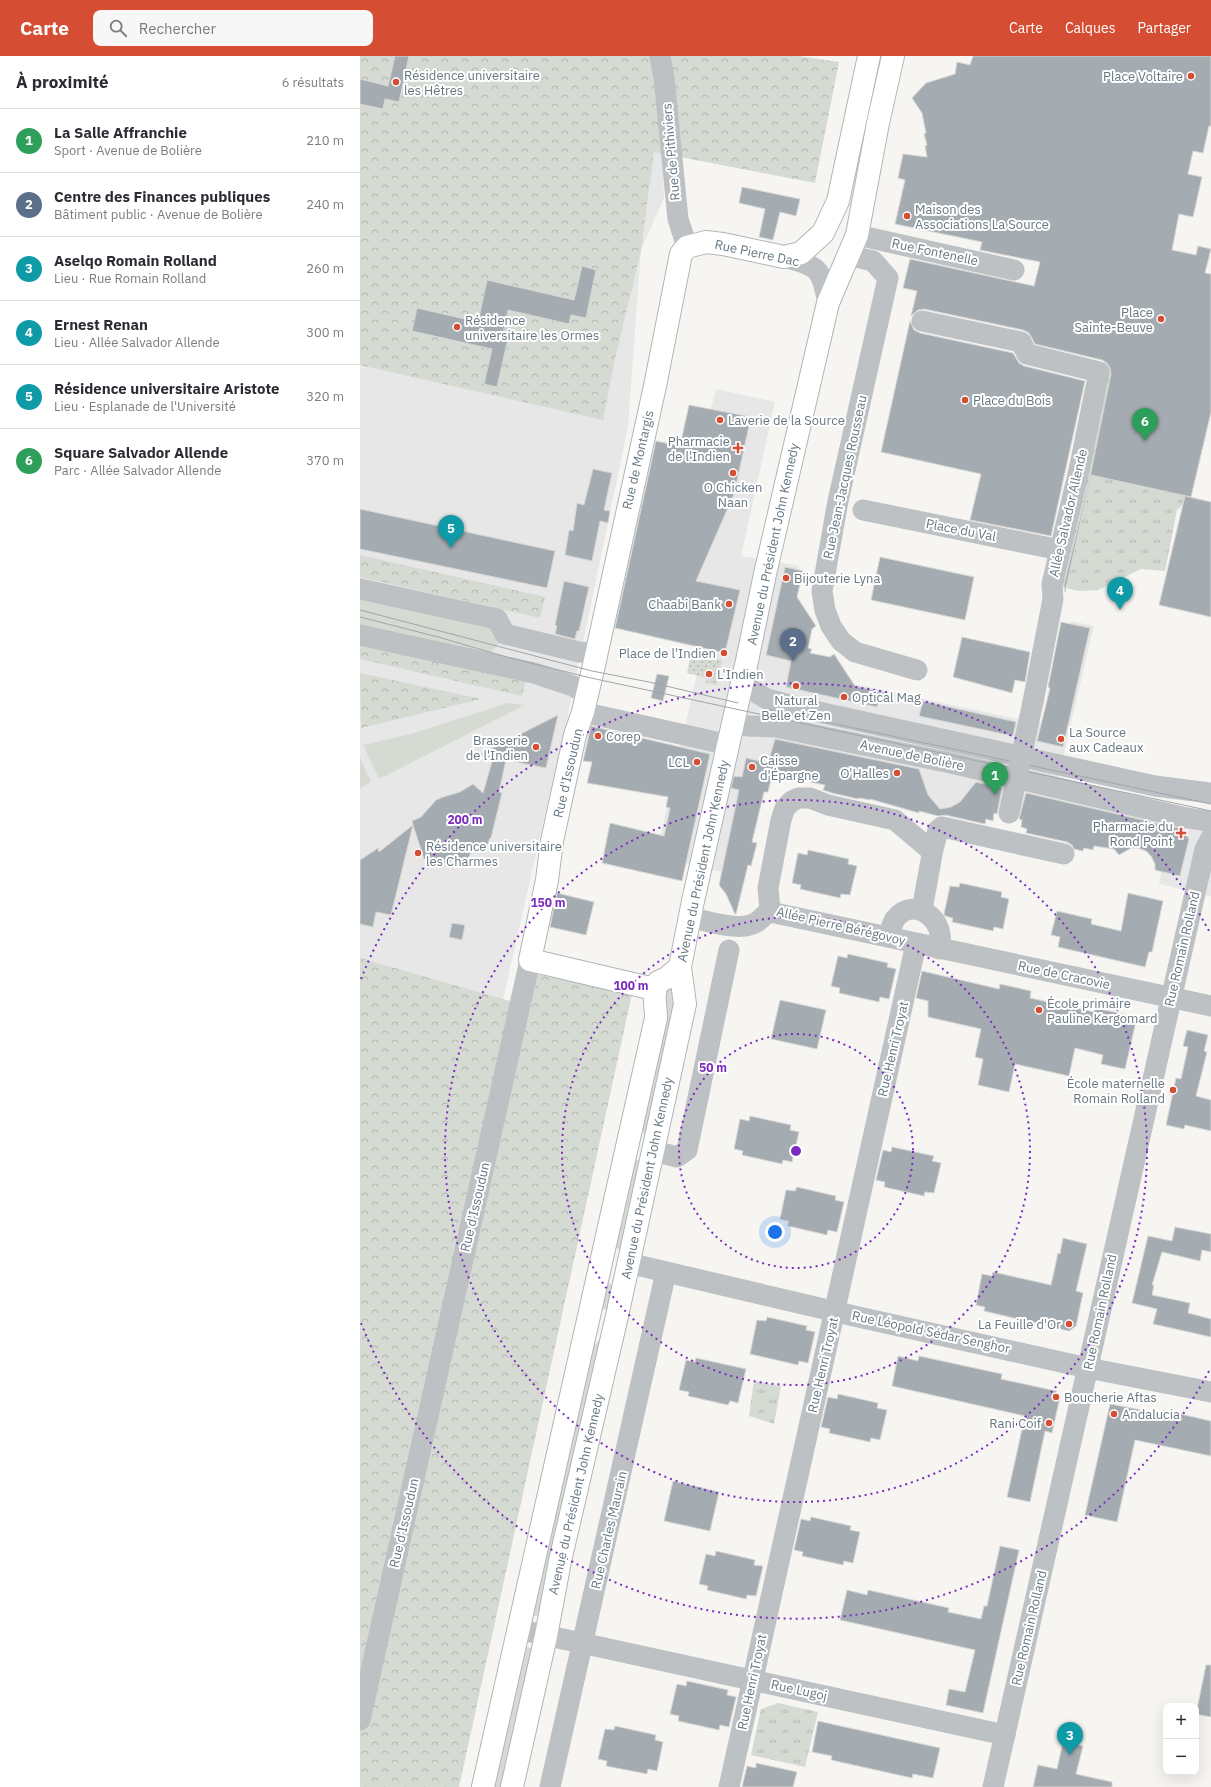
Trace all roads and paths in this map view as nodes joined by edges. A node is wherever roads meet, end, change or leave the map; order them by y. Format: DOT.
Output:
graph roads {
  1 [pos="660,56"];
  2 [pos="869,56"];
  3 [pos="893,56"];
  4 [pos="856,235"];
  5 [pos="697,244"];
  6 [pos="847,255"];
  7 [pos="784,256"];
  8 [pos="1014,270"];
  9 [pos="828,303"];
  10 [pos="922,321"];
  11 [pos="863,510"];
  12 [pos="1060,550"];
  13 [pos="360,589"];
  14 [pos="505,634"];
  15 [pos="360,635"];
  16 [pos="596,653"];
  17 [pos="489,662"];
  18 [pos="917,670"];
  19 [pos="742,684"];
  20 [pos="589,704"];
  21 [pos="734,723"];
  22 [pos="716,742"];
  23 [pos="1211,793"];
  24 [pos="1210,828"];
  25 [pos="1004,840"];
  26 [pos="933,849"];
  27 [pos="1064,854"];
  28 [pos="770,910"];
  29 [pos="922,910"];
  30 [pos="690,917"];
  31 [pos="888,937"];
  32 [pos="916,944"];
  33 [pos="939,949"];
  34 [pos="729,950"];
  35 [pos="530,960"];
  36 [pos="680,968"];
  37 [pos="654,989"];
  38 [pos="1171,998"];
  39 [pos="1211,1006"];
  40 [pos="627,1145"];
  41 [pos="654,1151"];
  42 [pos="602,1256"];
  43 [pos="628,1263"];
  44 [pos="666,1272"];
  45 [pos="835,1311"];
  46 [pos="1088,1368"];
  47 [pos="1211,1392"];
  48 [pos="518,1629"];
  49 [pos="546,1636"];
  50 [pos="583,1644"];
  51 [pos="753,1680"];
  52 [pos="360,1720"];
  53 [pos="1005,1735"];
  54 [pos="483,1787"];
  55 [pos="512,1787"];
  56 [pos="550,1787"];
  57 [pos="729,1787"];
  58 [pos="994,1787"];
  1 -- 5 [label="street, Rue de Pithiviers"];
  2 -- 7 [label="main road"];
  3 -- 4 [label="main road, Avenue du Président John Kennedy"];
  4 -- 6 [label="main road, Avenue du Président John Kennedy"];
  4 -- 8 [label="street, Rue Fontenelle"];
  5 -- 7 [label="main road, Rue Pierre Dac"];
  5 -- 16 [label="main road, Rue de Montargis"];
  6 -- 9 [label="main road, Avenue du Président John Kennedy"];
  6 -- 18 [label="street, Rue Jean-Jacques Rousseau"];
  7 -- 9 [label="street, Rue Pierre Dac"];
  9 -- 19 [label="main road, Avenue du Président John Kennedy"];
  10 -- 12 [label="street, Allée Salvador Allende"];
  11 -- 12 [label="street, Place du Val"];
  12 -- 25 [label="street, Allée Salvador Allende, bridge"];
  13 -- 14 [label="street"];
  14 -- 16 [label="street"];
  14 -- 17 [label="street"];
  15 -- 17 [label="street"];
  16 -- 20 [label="main road, Rue de Montargis"];
  17 -- 20 [label="street"];
  19 -- 21 [label="main road, Avenue du Président John Kennedy"];
  19 -- 23 [label="street, Avenue de Bolière"];
  20 -- 22 [label="street"];
  20 -- 35 [label="main road, Rue d'Issoudun"];
  21 -- 24 [label="street, Avenue de Bolière"];
  21 -- 30 [label="main road, Avenue du Président John Kennedy"];
  23 -- 24 [label="street"];
  24 -- 38 [label="street, Rue Romain Rolland"];
  25 -- 26 [label="street"];
  25 -- 27 [label="street"];
  26 -- 28 [label="street, Allée Pierre Bérégovoy"];
  26 -- 29 [label="street"];
  28 -- 30 [label="street"];
  28 -- 31 [label="street, Allée Pierre Bérégovoy"];
  29 -- 31 [label="street"];
  29 -- 33 [label="street"];
  30 -- 36 [label="main road, Avenue du Président John Kennedy"];
  31 -- 32 [label="street, Allée Pierre Bérégovoy"];
  32 -- 33 [label="street, Rue de Cracovie"];
  32 -- 45 [label="street, Rue Henri Troyat"];
  33 -- 38 [label="street, Rue de Cracovie"];
  34 -- 41 [label="street"];
  35 -- 37 [label="main road"];
  35 -- 52 [label="street, Rue d'Issoudun"];
  36 -- 37 [label="main road"];
  36 -- 41 [label="main road, Avenue du Président John Kennedy"];
  37 -- 40 [label="main road, Avenue du Président John Kennedy"];
  38 -- 39 [label="street, Rue de Cracovie"];
  38 -- 46 [label="street, Rue Romain Rolland"];
  40 -- 41 [label="main road"];
  40 -- 42 [label="main road, Avenue du Président John Kennedy"];
  41 -- 43 [label="main road, Avenue du Président John Kennedy"];
  42 -- 43 [label="main road"];
  42 -- 48 [label="main road, Avenue du Président John Kennedy"];
  43 -- 44 [label="street, Rue Léopold Sédar Senghor"];
  43 -- 49 [label="main road, Avenue du Président John Kennedy"];
  44 -- 45 [label="street, Rue Léopold Sédar Senghor"];
  44 -- 50 [label="street, Rue Charles Maurain"];
  45 -- 46 [label="street, Rue Léopold Sédar Senghor"];
  45 -- 51 [label="street, Rue Henri Troyat"];
  46 -- 47 [label="street, Rue Léopold Sédar Senghor"];
  46 -- 53 [label="street, Rue Romain Rolland"];
  48 -- 49 [label="street, Rue Lugoj"];
  48 -- 54 [label="main road, Avenue du Président John Kennedy"];
  49 -- 50 [label="street, Rue Lugoj"];
  49 -- 55 [label="main road, Avenue du Président John Kennedy"];
  50 -- 51 [label="street, Rue Lugoj"];
  50 -- 56 [label="street, Rue Charles Maurain"];
  51 -- 53 [label="street, Rue Lugoj"];
  51 -- 57 [label="street, Rue Henri Troyat"];
  53 -- 58 [label="street, Rue Romain Rolland"];
}
